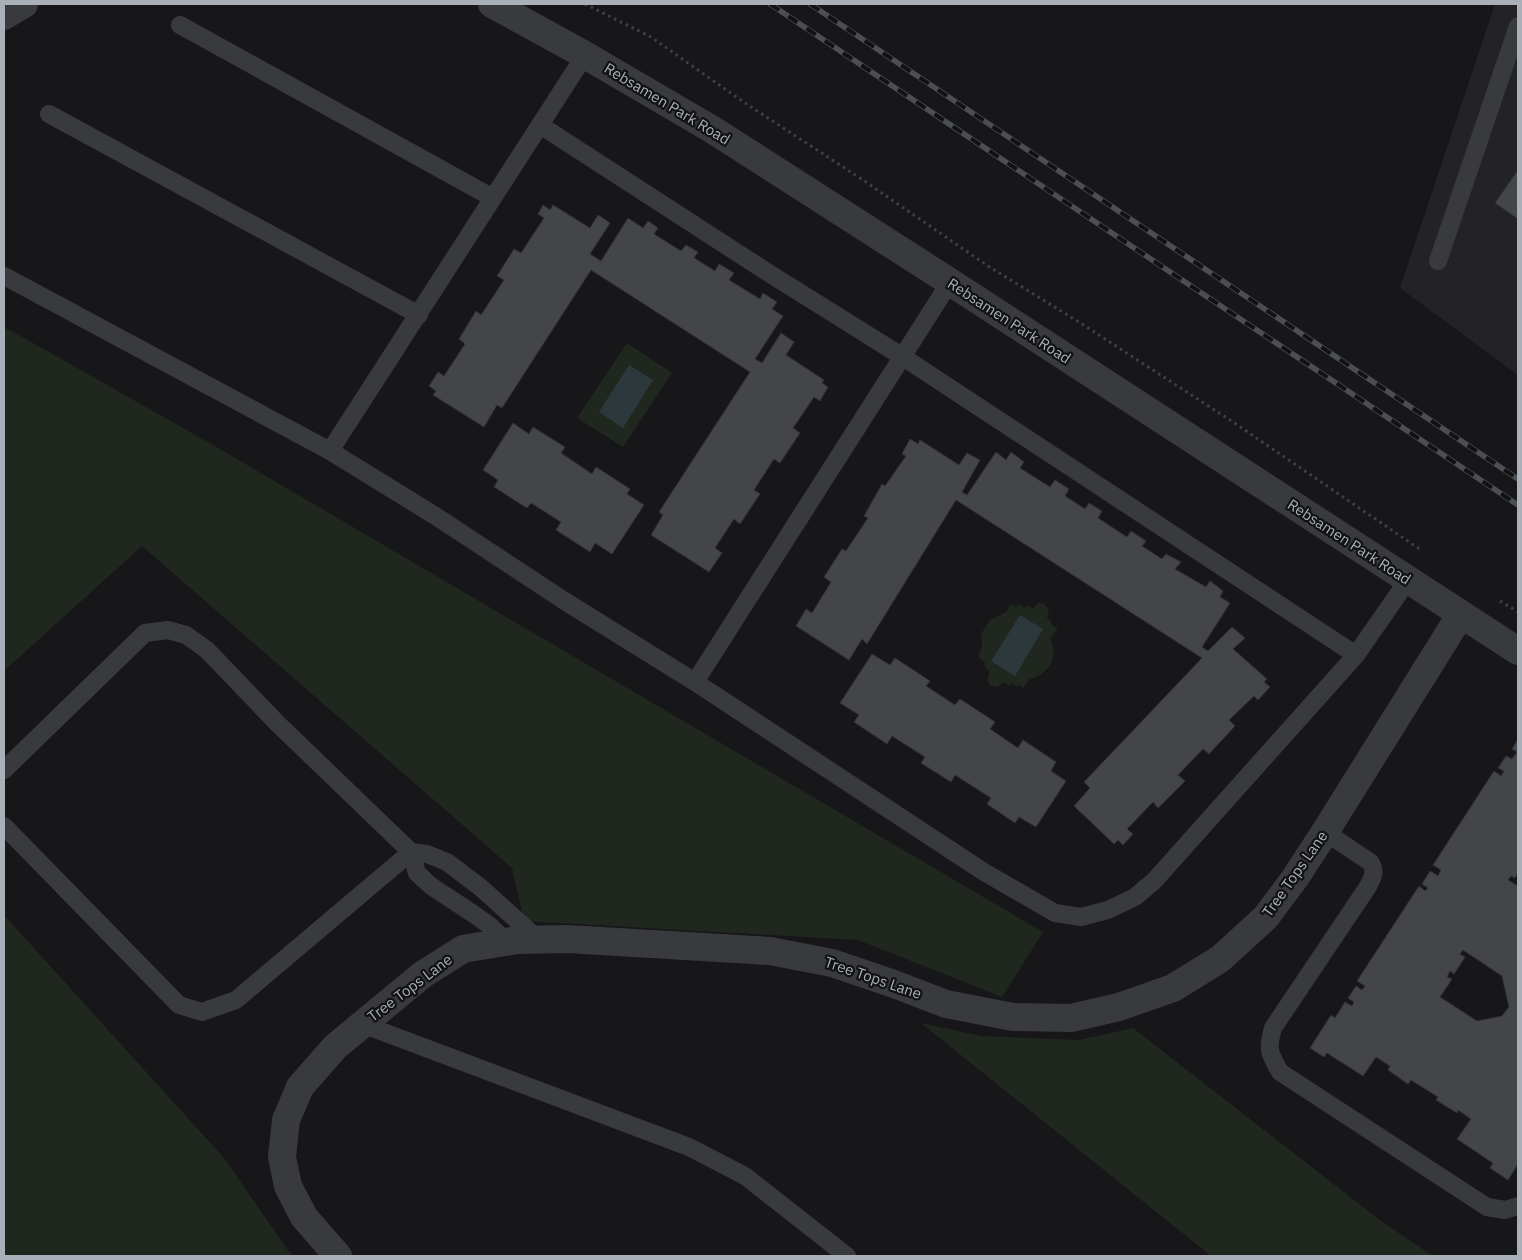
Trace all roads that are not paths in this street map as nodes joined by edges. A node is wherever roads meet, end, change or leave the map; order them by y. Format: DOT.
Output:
graph roads {
  1 [pos="24,4"];
  2 [pos="492,4"];
  3 [pos="4,16"];
  4 [pos="180,25"];
  5 [pos="1518,26"];
  6 [pos="585,55"];
  7 [pos="49,114"];
  8 [pos="540,125"];
  9 [pos="493,198"];
  10 [pos="1438,260"];
  11 [pos="4,276"];
  12 [pos="950,282"];
  13 [pos="419,315"];
  14 [pos="904,357"];
  15 [pos="330,452"];
  16 [pos="1408,580"];
  17 [pos="1461,614"];
  18 [pos="1518,651"];
  19 [pos="1356,655"];
  20 [pos="695,682"];
  21 [pos="4,770"];
  22 [pos="4,826"];
  23 [pos="1325,832"];
  24 [pos="411,852"];
  25 [pos="538,940"];
  26 [pos="507,942"];
  27 [pos="362,1024"];
  28 [pos="1518,1206"];
  29 [pos="338,1256"];
  30 [pos="847,1256"];
  1 -- 3 [label="street"];
  2 -- 6 [label="street, Rebsamen Park Road"];
  4 -- 9 [label="lane"];
  5 -- 10 [label="lane"];
  6 -- 8 [label="lane"];
  6 -- 12 [label="street, Rebsamen Park Road"];
  7 -- 13 [label="lane"];
  8 -- 9 [label="lane"];
  8 -- 14 [label="lane"];
  9 -- 13 [label="lane"];
  11 -- 15 [label="lane"];
  12 -- 14 [label="lane"];
  12 -- 16 [label="street, Rebsamen Park Road"];
  13 -- 15 [label="lane"];
  14 -- 19 [label="lane"];
  14 -- 20 [label="lane"];
  15 -- 20 [label="lane"];
  16 -- 17 [label="street, Rebsamen Park Road"];
  16 -- 19 [label="lane"];
  17 -- 18 [label="street, Rebsamen Park Road"];
  17 -- 23 [label="street, Tree Tops Lane"];
  19 -- 20 [label="lane"];
  21 -- 24 [label="lane"];
  22 -- 24 [label="lane"];
  23 -- 25 [label="street, Tree Tops Lane"];
  23 -- 28 [label="lane"];
  24 -- 25 [label="lane"];
  24 -- 26 [label="lane"];
  25 -- 26 [label="street, Tree Tops Lane"];
  26 -- 27 [label="street, Tree Tops Lane"];
  27 -- 29 [label="street, Tree Tops Lane"];
  27 -- 30 [label="lane"];
}
